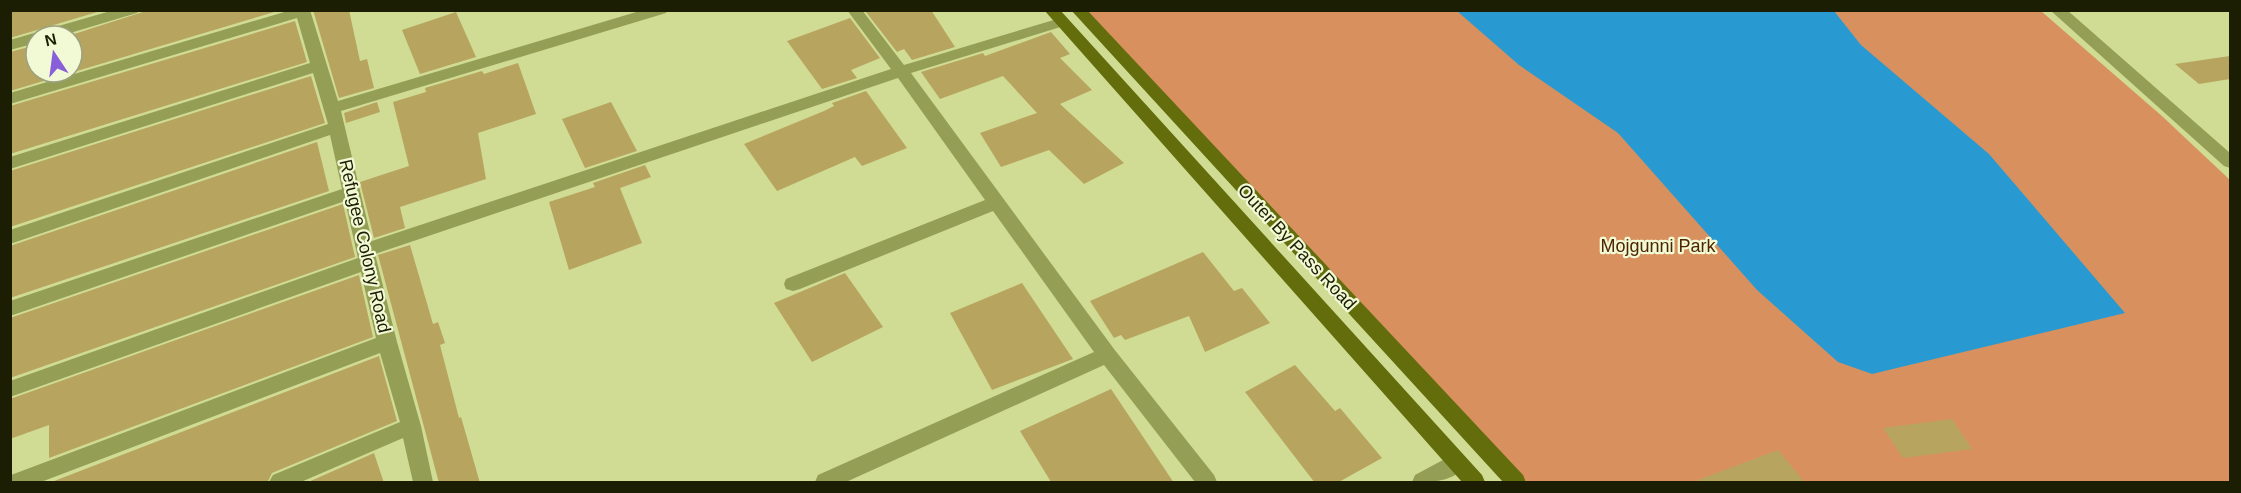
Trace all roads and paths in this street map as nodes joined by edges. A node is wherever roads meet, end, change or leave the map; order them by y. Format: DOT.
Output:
graph roads {
  1 [pos="132,10"];
  2 [pos="661,10"];
  3 [pos="854,10"];
  4 [pos="1078,10"];
  5 [pos="2057,10"];
  6 [pos="302,11"];
  7 [pos="1056,16"];
  8 [pos="84,24"];
  9 [pos="320,65"];
  10 [pos="901,71"];
  11 [pos="10,99"];
  12 [pos="332,108"];
  13 [pos="336,127"];
  14 [pos="2230,162"];
  15 [pos="10,163"];
  16 [pos="352,192"];
  17 [pos="997,202"];
  18 [pos="10,237"];
  19 [pos="367,256"];
  20 [pos="793,284"];
  21 [pos="10,309"];
  22 [pos="387,342"];
  23 [pos="1107,355"];
  24 [pos="10,389"];
  25 [pos="411,426"];
  26 [pos="1456,462"];
  27 [pos="18,483"];
  28 [pos="280,483"];
  29 [pos="423,483"];
  30 [pos="825,483"];
  31 [pos="1207,483"];
  32 [pos="1422,483"];
  33 [pos="1475,483"];
  34 [pos="1516,483"];
  1 -- 8 [label="street"];
  2 -- 12 [label="street"];
  3 -- 10 [label="street"];
  4 -- 34 [label="main road, Outer By Pass Road"];
  5 -- 14 [label="street"];
  6 -- 9 [label="street, Refugee Colony Road"];
  6 -- 11 [label="street"];
  7 -- 10 [label="street"];
  7 -- 26 [label="main road, Outer By Pass Road"];
  9 -- 12 [label="street, Refugee Colony Road"];
  9 -- 15 [label="street"];
  10 -- 17 [label="street"];
  10 -- 19 [label="street"];
  12 -- 13 [label="street, Refugee Colony Road"];
  13 -- 16 [label="street, Refugee Colony Road"];
  13 -- 18 [label="street"];
  16 -- 19 [label="street, Refugee Colony Road"];
  16 -- 21 [label="street"];
  17 -- 20 [label="street"];
  17 -- 23 [label="street"];
  19 -- 22 [label="street, Refugee Colony Road"];
  19 -- 24 [label="street"];
  22 -- 25 [label="street, Refugee Colony Road"];
  22 -- 27 [label="street"];
  23 -- 30 [label="street"];
  23 -- 31 [label="street"];
  25 -- 28 [label="street"];
  25 -- 29 [label="street, Refugee Colony Road"];
  26 -- 32 [label="street"];
  26 -- 33 [label="main road, Outer By Pass Road"];
}
